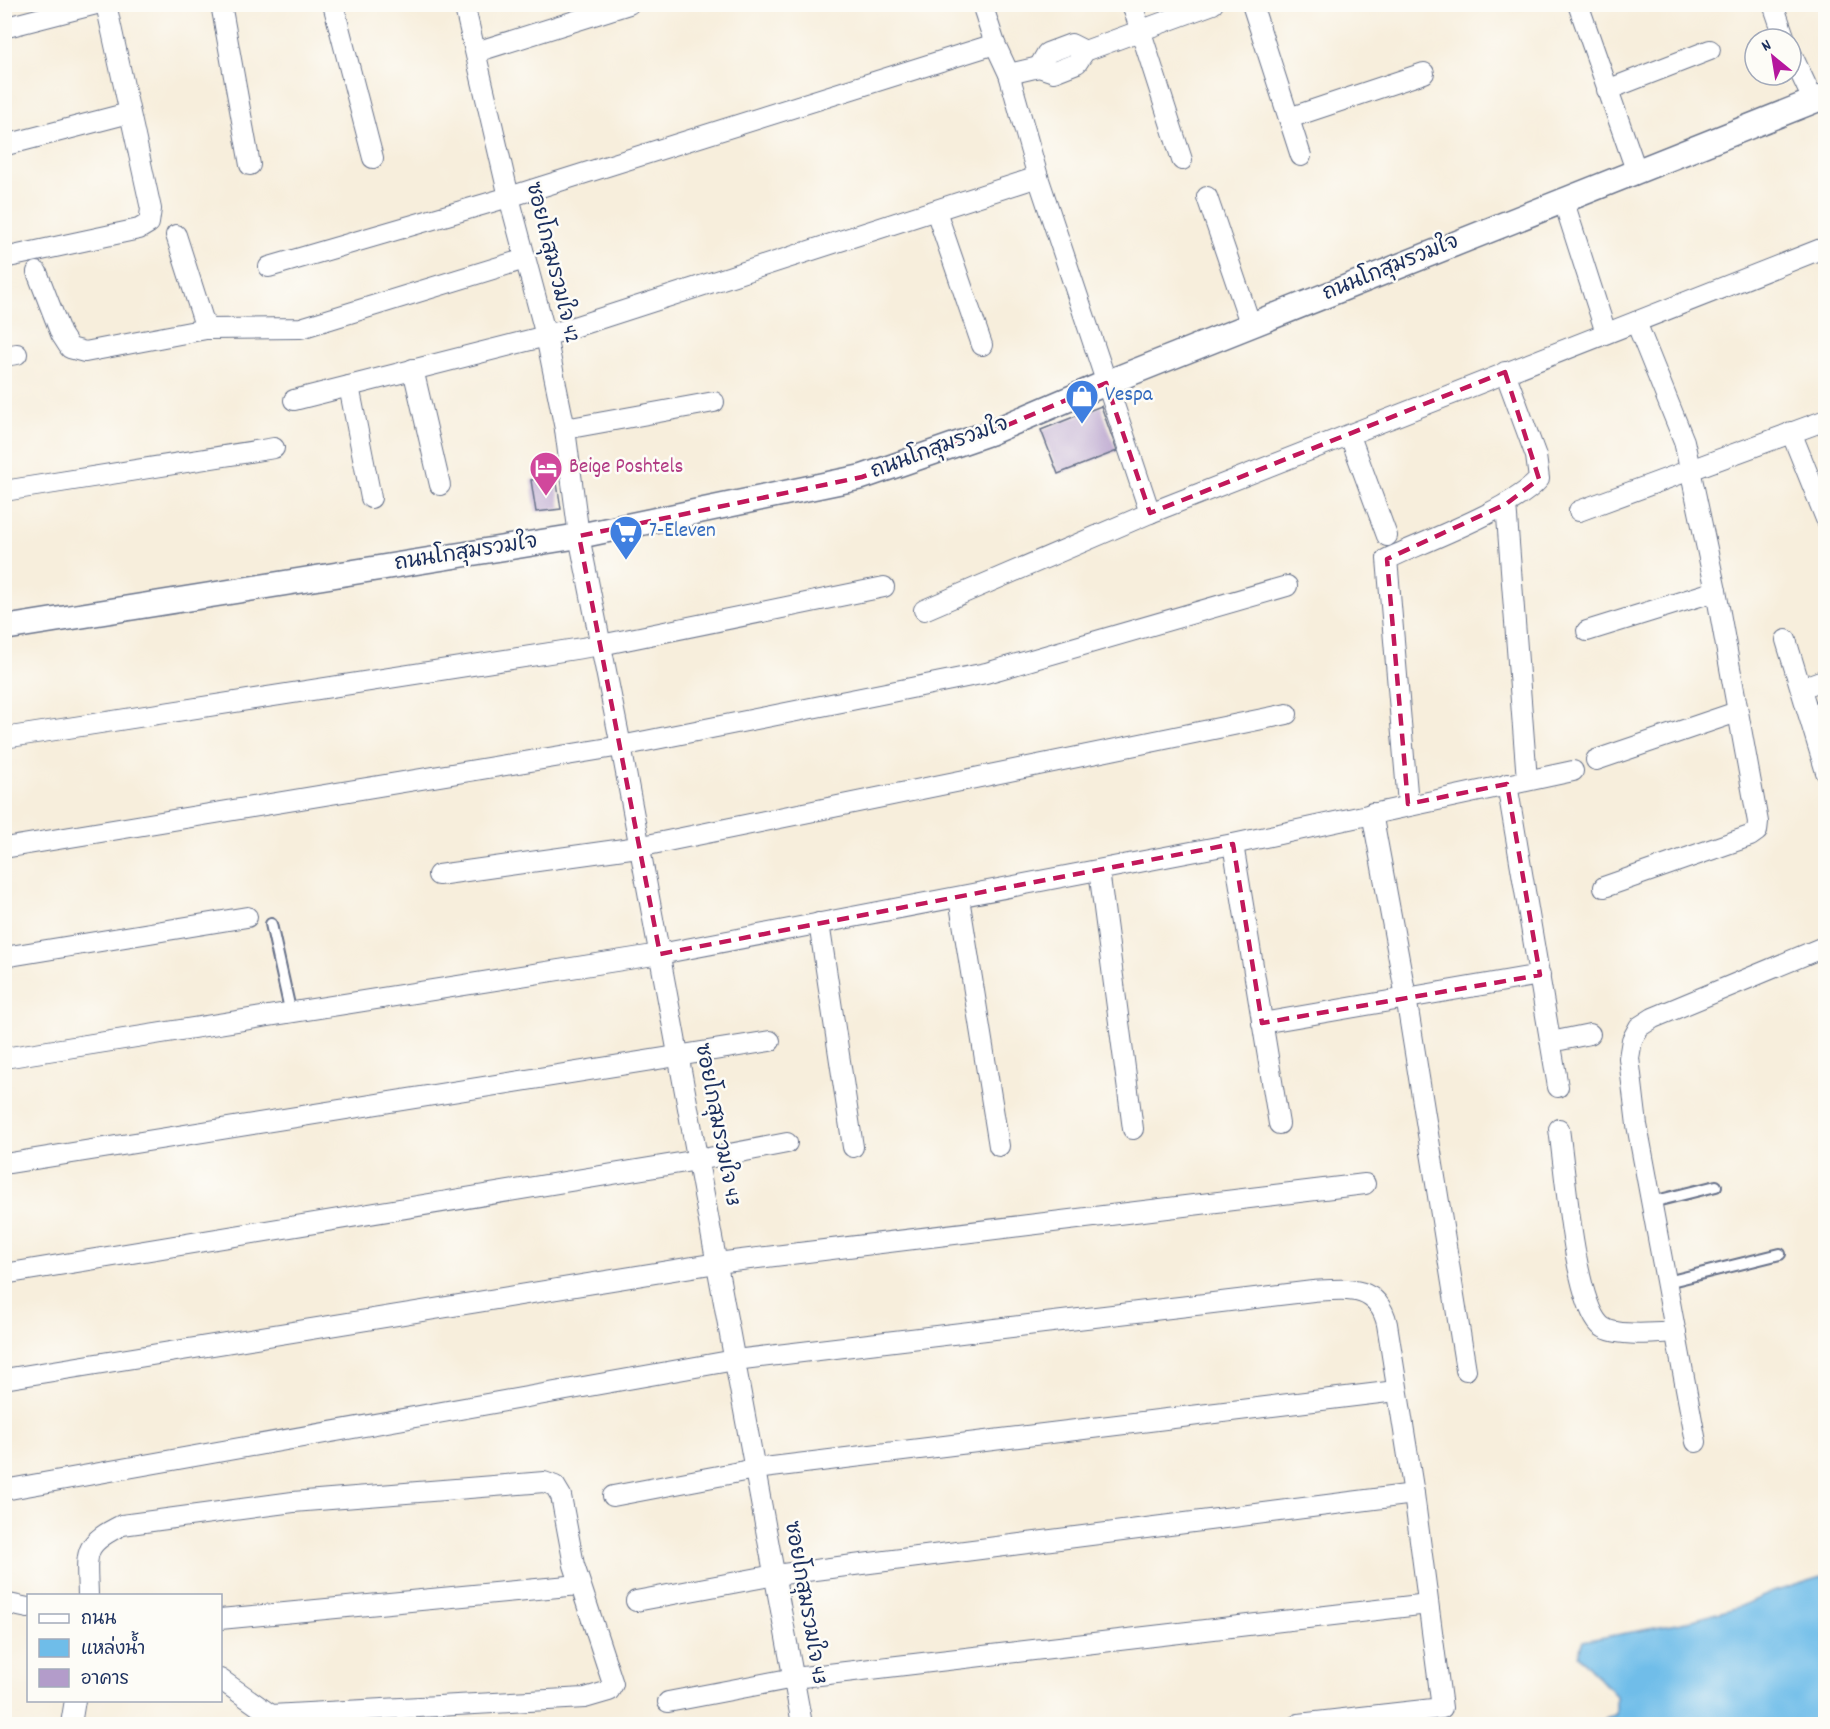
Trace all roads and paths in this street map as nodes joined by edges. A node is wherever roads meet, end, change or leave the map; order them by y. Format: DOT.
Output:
graph roads {
  1 [pos="96,4"];
  2 [pos="106,4"];
  3 [pos="221,4"];
  4 [pos="333,4"];
  5 [pos="464,4"];
  6 [pos="629,4"];
  7 [pos="982,4"];
  8 [pos="1132,4"];
  9 [pos="1213,4"];
  10 [pos="1252,4"];
  11 [pos="1578,4"];
  12 [pos="1773,4"];
  13 [pos="7,27"];
  14 [pos="1781,27"];
  15 [pos="1141,28"];
  16 [pos="995,44"];
  17 [pos="1710,50"];
  18 [pos="476,52"];
  19 [pos="1803,72"];
  20 [pos="1424,73"];
  21 [pos="1009,74"];
  22 [pos="1607,90"];
  23 [pos="1819,98"];
  24 [pos="129,113"];
  25 [pos="1289,118"];
  26 [pos="6,145"];
  27 [pos="1301,156"];
  28 [pos="373,158"];
  29 [pos="1182,160"];
  30 [pos="250,165"];
  31 [pos="1636,170"];
  32 [pos="1038,177"];
  33 [pos="509,197"];
  34 [pos="1207,197"];
  35 [pos="1563,199"];
  36 [pos="936,212"];
  37 [pos="176,235"];
  38 [pos="1826,248"];
  39 [pos="4,258"];
  40 [pos="525,259"];
  41 [pos="269,267"];
  42 [pos="37,272"];
  43 [pos="1636,322"];
  44 [pos="1251,326"];
  45 [pos="206,329"];
  46 [pos="1606,333"];
  47 [pos="546,336"];
  48 [pos="982,345"];
  49 [pos="413,369"];
  50 [pos="1505,372"];
  51 [pos="1106,383"];
  52 [pos="349,386"];
  53 [pos="294,400"];
  54 [pos="714,402"];
  55 [pos="1826,420"];
  56 [pos="565,429"];
  57 [pos="1791,432"];
  58 [pos="1350,436"];
  59 [pos="274,448"];
  60 [pos="1690,470"];
  61 [pos="440,485"];
  62 [pos="4,491"];
  63 [pos="371,498"];
  64 [pos="1506,504"];
  65 [pos="1579,511"];
  66 [pos="1150,513"];
  67 [pos="1826,519"];
  68 [pos="579,536"];
  69 [pos="1386,536"];
  70 [pos="1287,586"];
  71 [pos="884,587"];
  72 [pos="1716,591"];
  73 [pos="924,610"];
  74 [pos="4,628"];
  75 [pos="1587,631"];
  76 [pos="1786,640"];
  77 [pos="601,645"];
  78 [pos="1826,679"];
  79 [pos="1801,688"];
  80 [pos="1737,712"];
  81 [pos="1287,714"];
  82 [pos="4,738"];
  83 [pos="621,746"];
  84 [pos="1596,760"];
  85 [pos="1573,771"];
  86 [pos="1826,772"];
  87 [pos="1527,780"];
  88 [pos="1507,784"];
  89 [pos="1408,804"];
  90 [pos="1372,813"];
  91 [pos="1233,844"];
  92 [pos="638,847"];
  93 [pos="4,848"];
  94 [pos="1100,870"];
  95 [pos="438,875"];
  96 [pos="1604,887"];
  97 [pos="960,898"];
  98 [pos="246,917"];
  99 [pos="819,923"];
  100 [pos="271,924"];
  101 [pos="1826,946"];
  102 [pos="660,954"];
  103 [pos="4,957"];
  104 [pos="1540,975"];
  105 [pos="1406,998"];
  106 [pos="291,1014"];
  107 [pos="1262,1023"];
  108 [pos="1590,1034"];
  109 [pos="770,1041"];
  110 [pos="1551,1042"];
  111 [pos="679,1057"];
  112 [pos="4,1058"];
  113 [pos="1558,1087"];
  114 [pos="1279,1124"];
  115 [pos="1133,1129"];
  116 [pos="1559,1129"];
  117 [pos="787,1143"];
  118 [pos="999,1146"];
  119 [pos="853,1147"];
  120 [pos="698,1160"];
  121 [pos="4,1164"];
  122 [pos="1365,1184"];
  123 [pos="1716,1186"];
  124 [pos="1652,1203"];
  125 [pos="1779,1254"];
  126 [pos="717,1263"];
  127 [pos="4,1274"];
  128 [pos="1667,1282"];
  129 [pos="1676,1332"];
  130 [pos="735,1360"];
  131 [pos="1466,1370"];
  132 [pos="4,1379"];
  133 [pos="1396,1391"];
  134 [pos="1696,1442"];
  135 [pos="755,1469"];
  136 [pos="4,1490"];
  137 [pos="1414,1494"];
  138 [pos="613,1496"];
  139 [pos="775,1575"];
  140 [pos="579,1585"];
  141 [pos="88,1594"];
  142 [pos="636,1601"];
  143 [pos="4,1603"];
  144 [pos="1428,1604"];
  145 [pos="27,1608"];
  146 [pos="222,1618"];
  147 [pos="794,1678"];
  148 [pos="222,1680"];
  149 [pos="75,1702"];
  150 [pos="668,1702"];
  151 [pos="277,1720"];
  152 [pos="70,1725"];
  153 [pos="802,1725"];
  154 [pos="1299,1725"];
  1 -- 13 [label="street"];
  2 -- 24 [label="street"];
  3 -- 30 [label="street"];
  4 -- 28 [label="street"];
  5 -- 18 [label="street, ซอยโกสุมรวมใจ 42"];
  6 -- 18 [label="street"];
  7 -- 16 [label="street"];
  8 -- 15 [label="street"];
  9 -- 15 [label="street"];
  10 -- 25 [label="street"];
  11 -- 22 [label="street"];
  12 -- 14 [label="street"];
  15 -- 21 [label="street"];
  15 -- 29 [label="street"];
  16 -- 21 [label="street"];
  16 -- 33 [label="street"];
  17 -- 22 [label="street"];
  18 -- 33 [label="street, ซอยโกสุมรวมใจ 42"];
  19 -- 23 [label="street"];
  20 -- 25 [label="street"];
  21 -- 32 [label="street"];
  22 -- 31 [label="street"];
  23 -- 31 [label="street, ถนนโกสุมรวมใจ"];
  24 -- 26 [label="street"];
  24 -- 39 [label="street"];
  25 -- 27 [label="street"];
  31 -- 35 [label="street, ถนนโกสุมรวมใจ"];
  32 -- 36 [label="street"];
  32 -- 51 [label="street"];
  33 -- 40 [label="street, ซอยโกสุมรวมใจ 42"];
  33 -- 41 [label="street"];
  34 -- 44 [label="street"];
  35 -- 44 [label="street, ถนนโกสุมรวมใจ"];
  35 -- 46 [label="street"];
  36 -- 47 [label="street"];
  36 -- 48 [label="street"];
  37 -- 45 [label="street"];
  38 -- 43 [label="street"];
  40 -- 45 [label="street"];
  40 -- 47 [label="street, ซอยโกสุมรวมใจ 42"];
  42 -- 45 [label="street"];
  43 -- 46 [label="street"];
  43 -- 60 [label="street"];
  44 -- 51 [label="street, ถนนโกสุมรวมใจ"];
  46 -- 50 [label="street"];
  47 -- 49 [label="street"];
  47 -- 56 [label="street, ซอยโกสุมรวมใจ 42"];
  49 -- 52 [label="street"];
  49 -- 61 [label="street"];
  50 -- 58 [label="street"];
  50 -- 64 [label="street"];
  51 -- 66 [label="street"];
  51 -- 68 [label="street, ถนนโกสุมรวมใจ"];
  52 -- 53 [label="street"];
  52 -- 63 [label="street"];
  54 -- 56 [label="street"];
  55 -- 57 [label="street"];
  56 -- 68 [label="street, ซอยโกสุมรวมใจ 42"];
  57 -- 60 [label="street"];
  57 -- 67 [label="street"];
  58 -- 66 [label="street"];
  58 -- 69 [label="street"];
  59 -- 62 [label="street"];
  60 -- 65 [label="street"];
  60 -- 72 [label="street"];
  64 -- 87 [label="street"];
  64 -- 89 [label="street"];
  66 -- 73 [label="street"];
  68 -- 74 [label="street, ถนนโกสุมรวมใจ"];
  68 -- 77 [label="street, ซอยโกสุมรวมใจ 43"];
  70 -- 83 [label="street"];
  71 -- 77 [label="street"];
  72 -- 75 [label="street"];
  72 -- 80 [label="street"];
  76 -- 79 [label="street"];
  77 -- 82 [label="street"];
  77 -- 83 [label="street, ซอยโกสุมรวมใจ 43"];
  78 -- 79 [label="street"];
  79 -- 86 [label="street"];
  80 -- 84 [label="street"];
  80 -- 96 [label="street"];
  81 -- 92 [label="street"];
  83 -- 92 [label="street, ซอยโกสุมรวมใจ 43"];
  83 -- 93 [label="street"];
  85 -- 87 [label="street"];
  87 -- 88 [label="street"];
  88 -- 89 [label="street"];
  88 -- 104 [label="street"];
  89 -- 90 [label="street"];
  90 -- 91 [label="street"];
  90 -- 105 [label="street"];
  91 -- 94 [label="street"];
  91 -- 107 [label="street"];
  92 -- 95 [label="street"];
  92 -- 102 [label="street, ซอยโกสุมรวมใจ 43"];
  94 -- 97 [label="street"];
  94 -- 115 [label="street"];
  97 -- 99 [label="street"];
  97 -- 118 [label="street"];
  98 -- 103 [label="street"];
  99 -- 102 [label="street"];
  99 -- 119 [label="street"];
  100 -- 106 [label="lane"];
  101 -- 124 [label="street"];
  102 -- 106 [label="street"];
  102 -- 111 [label="street, ซอยโกสุมรวมใจ 43"];
  104 -- 105 [label="street"];
  104 -- 110 [label="street"];
  105 -- 107 [label="street"];
  105 -- 131 [label="street"];
  106 -- 112 [label="street"];
  107 -- 114 [label="street"];
  108 -- 110 [label="street"];
  109 -- 111 [label="street"];
  110 -- 113 [label="street"];
  111 -- 120 [label="street, ซอยโกสุมรวมใจ 43"];
  111 -- 121 [label="street"];
  116 -- 129 [label="street"];
  117 -- 120 [label="street"];
  120 -- 126 [label="street, ซอยโกสุมรวมใจ 43"];
  120 -- 127 [label="street"];
  122 -- 126 [label="street"];
  123 -- 124 [label="lane"];
  124 -- 128 [label="street"];
  125 -- 128 [label="lane"];
  126 -- 130 [label="street, ซอยโกสุมรวมใจ 43"];
  126 -- 132 [label="street"];
  128 -- 129 [label="street"];
  129 -- 134 [label="street"];
  130 -- 133 [label="street"];
  130 -- 135 [label="street, ซอยโกสุมรวมใจ 43"];
  130 -- 136 [label="street"];
  133 -- 135 [label="street"];
  133 -- 137 [label="street"];
  135 -- 138 [label="street"];
  135 -- 139 [label="street, ซอยโกสุมรวมใจ 43"];
  137 -- 139 [label="street"];
  137 -- 144 [label="street"];
  139 -- 142 [label="street"];
  139 -- 147 [label="street, ซอยโกสุมรวมใจ 43"];
  140 -- 141 [label="street"];
  140 -- 146 [label="street"];
  140 -- 151 [label="street"];
  143 -- 145 [label="street"];
  144 -- 147 [label="street"];
  144 -- 154 [label="street"];
  147 -- 150 [label="street"];
  147 -- 153 [label="street, ซอยโกสุมรวมใจ 43"];
  148 -- 151 [label="street"];
  149 -- 152 [label="street"];
}
